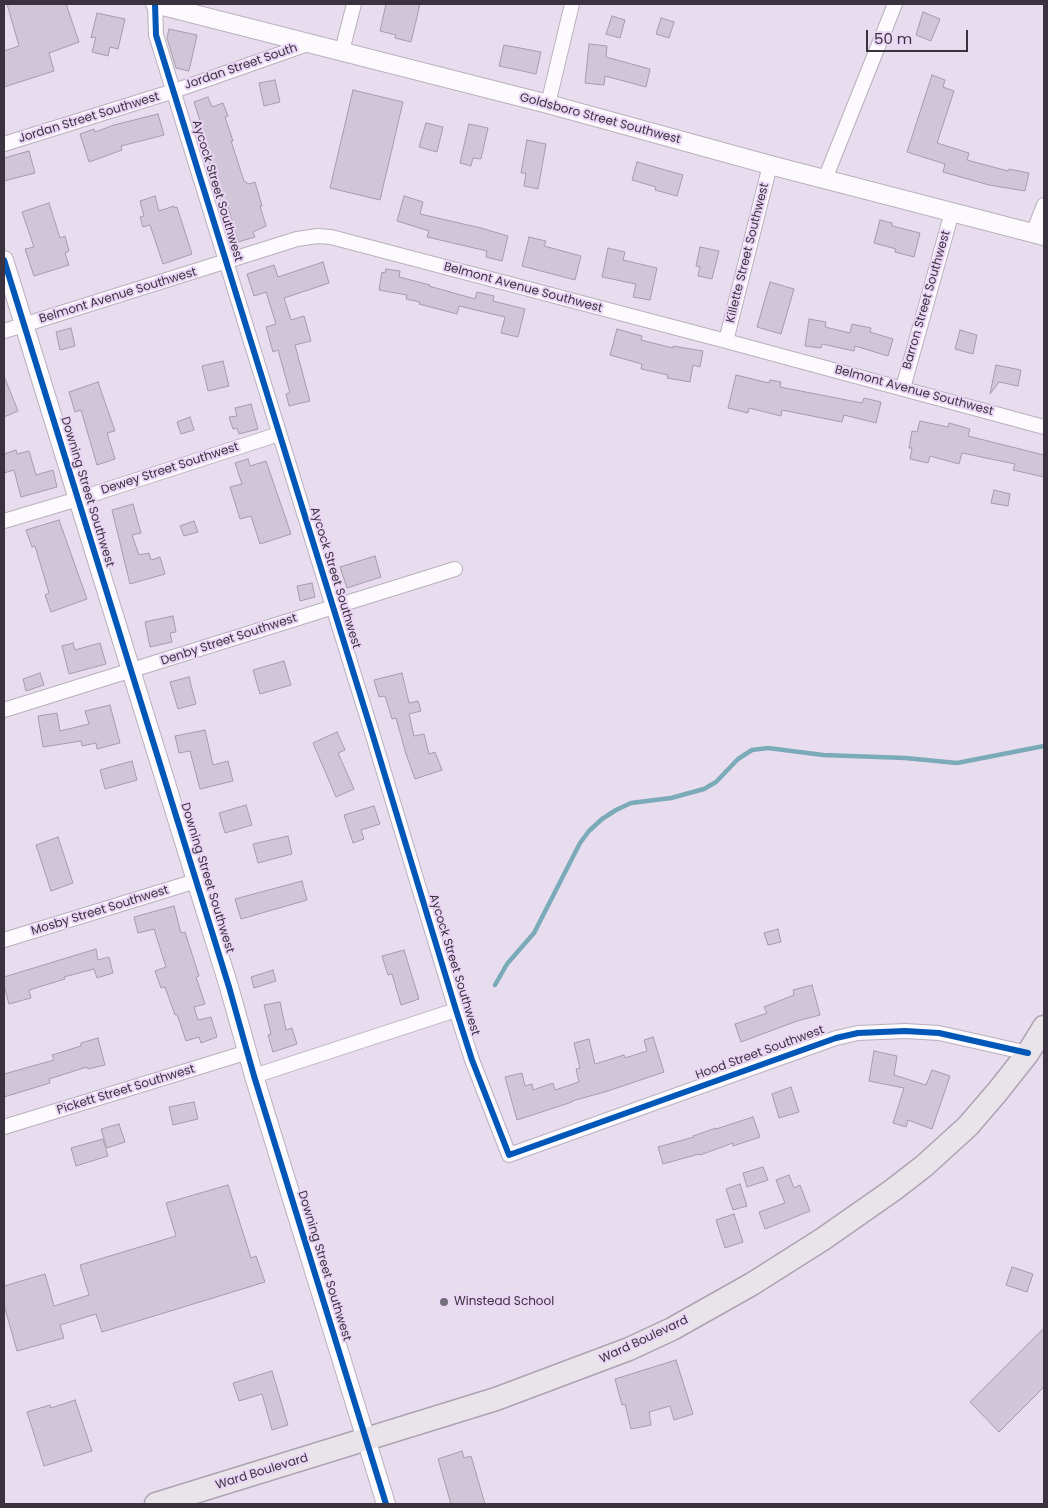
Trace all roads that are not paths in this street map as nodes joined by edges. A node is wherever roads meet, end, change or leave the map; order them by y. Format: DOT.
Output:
graph roads {
  1 [pos="155,4"];
  2 [pos="354,4"];
  3 [pos="572,4"];
  4 [pos="895,4"];
  5 [pos="308,44"];
  6 [pos="342,52"];
  7 [pos="174,91"];
  8 [pos="548,104"];
  9 [pos="4,144"];
  10 [pos="770,165"];
  11 [pos="825,178"];
  12 [pos="1044,205"];
  13 [pos="952,212"];
  14 [pos="1039,235"];
  15 [pos="4,260"];
  16 [pos="226,262"];
  17 [pos="24,325"];
  18 [pos="4,331"];
  19 [pos="726,341"];
  20 [pos="903,388"];
  21 [pos="1044,427"];
  22 [pos="279,434"];
  23 [pos="78,499"];
  24 [pos="4,521"];
  25 [pos="455,569"];
  26 [pos="332,607"];
  27 [pos="131,671"];
  28 [pos="4,710"];
  29 [pos="196,881"];
  30 [pos="4,940"];
  31 [pos="456,1010"];
  32 [pos="1044,1027"];
  33 [pos="248,1052"];
  34 [pos="1028,1053"];
  35 [pos="254,1076"];
  36 [pos="4,1127"];
  37 [pos="509,1156"];
  38 [pos="366,1440"];
  39 [pos="156,1504"];
  40 [pos="386,1504"];
  1 -- 5 [label="street, Goldsboro Street Southwest"];
  1 -- 7 [label="street, Aycock Street Southwest"];
  2 -- 6 [label="street"];
  3 -- 8 [label="street"];
  4 -- 11 [label="street"];
  5 -- 6 [label="street, Goldsboro Street Southwest"];
  5 -- 7 [label="street, Jordan Street South"];
  6 -- 8 [label="street, Goldsboro Street Southwest"];
  7 -- 9 [label="street, Jordan Street Southwest"];
  7 -- 16 [label="street, Aycock Street Southwest"];
  8 -- 10 [label="street, Goldsboro Street Southwest"];
  10 -- 11 [label="street, Goldsboro Street Southwest"];
  10 -- 19 [label="street, Killette Street Southwest"];
  11 -- 13 [label="street, Goldsboro Street Southwest"];
  12 -- 14 [label="street"];
  13 -- 14 [label="street, Goldsboro Street Southwest"];
  13 -- 20 [label="street, Barron Street Southwest"];
  15 -- 17 [label="street, Downing Street Southwest"];
  16 -- 17 [label="street, Belmont Avenue Southwest"];
  16 -- 19 [label="street, Belmont Avenue Southwest"];
  16 -- 22 [label="street, Aycock Street Southwest"];
  17 -- 18 [label="street, Belmont Avenue Southwest"];
  17 -- 23 [label="street, Downing Street Southwest"];
  19 -- 20 [label="street, Belmont Avenue Southwest"];
  20 -- 21 [label="street, Belmont Avenue Southwest"];
  22 -- 23 [label="street, Dewey Street Southwest"];
  22 -- 26 [label="street, Aycock Street Southwest"];
  23 -- 24 [label="street, Dewey Street Southwest"];
  23 -- 27 [label="street, Downing Street Southwest"];
  25 -- 26 [label="street, Denby Street Southwest"];
  26 -- 27 [label="street, Denby Street Southwest"];
  26 -- 31 [label="street, Aycock Street Southwest"];
  27 -- 28 [label="street, Denby Street Southwest"];
  27 -- 29 [label="street, Downing Street Southwest"];
  29 -- 30 [label="street, Mosby Street Southwest"];
  29 -- 33 [label="street, Downing Street Southwest"];
  31 -- 35 [label="street"];
  31 -- 37 [label="street, Aycock Street Southwest"];
  32 -- 34 [label="main road, Ward Boulevard"];
  33 -- 35 [label="street, Downing Street Southwest"];
  33 -- 36 [label="street, Pickett Street Southwest"];
  34 -- 37 [label="street, Hood Street Southwest"];
  34 -- 38 [label="main road, Ward Boulevard"];
  35 -- 38 [label="street, Downing Street Southwest"];
  38 -- 39 [label="main road, Ward Boulevard"];
  38 -- 40 [label="street, Downing Street Southwest"];
}
